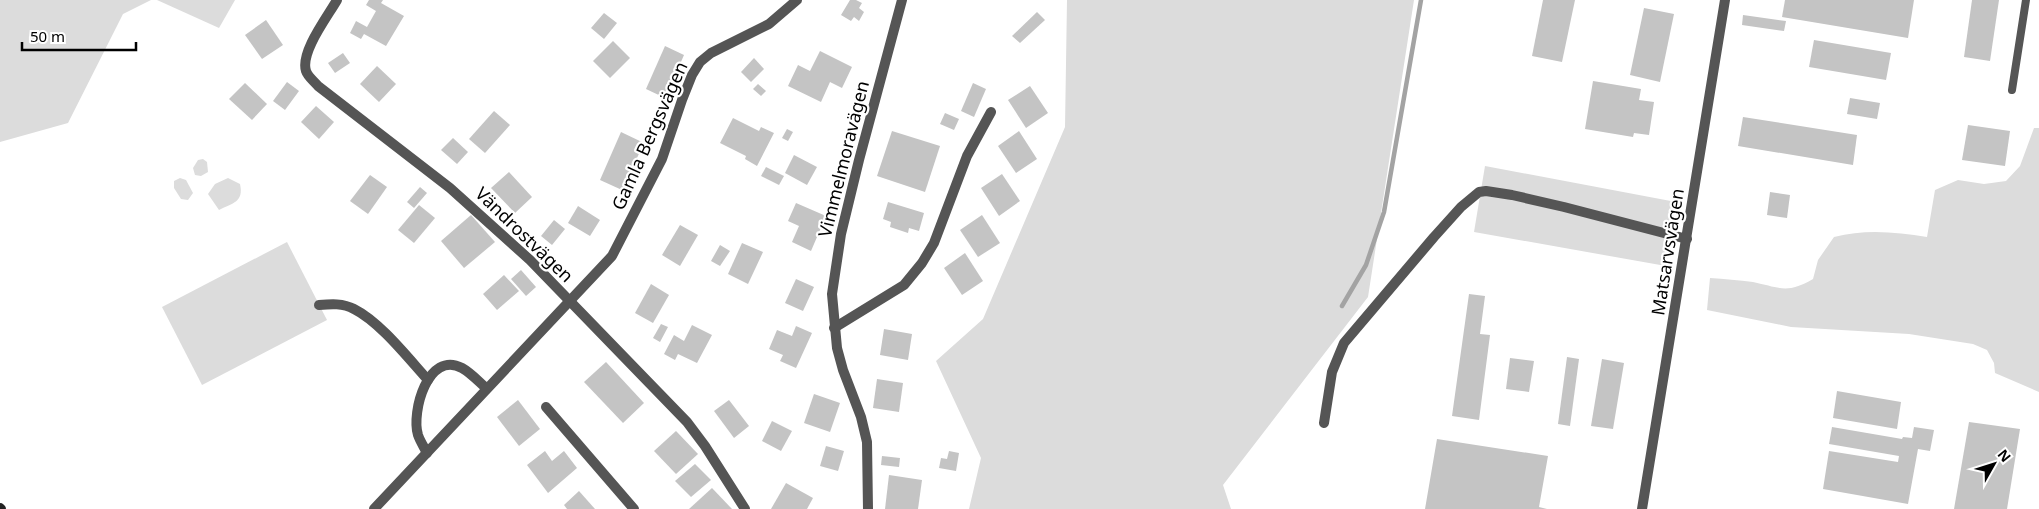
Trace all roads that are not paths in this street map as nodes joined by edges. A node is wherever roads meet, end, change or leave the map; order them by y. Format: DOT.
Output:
graph roads {
  1 [pos="337,0"];
  2 [pos="797,0"];
  3 [pos="902,0"];
  4 [pos="1725,0"];
  5 [pos="2026,0"];
  6 [pos="2012,90"];
  7 [pos="991,112"];
  8 [pos="1687,239"];
  9 [pos="568,301"];
  10 [pos="319,305"];
  11 [pos="834,328"];
  12 [pos="428,380"];
  13 [pos="486,388"];
  14 [pos="546,407"];
  15 [pos="1324,423"];
  16 [pos="427,453"];
  17 [pos="374,509"];
  18 [pos="634,509"];
  19 [pos="745,509"];
  20 [pos="868,509"];
  21 [pos="1642,509"];
  1 -- 9 [label="street, Vändrostvägen"];
  2 -- 9 [label="street, Gamla Bergsvägen"];
  3 -- 11 [label="street, Vimmelmoravägen"];
  4 -- 8 [label="street, Matsarvsvägen"];
  5 -- 6 [label="lane"];
  7 -- 11 [label="street"];
  8 -- 15 [label="street"];
  8 -- 21 [label="street, Matsarvsvägen"];
  9 -- 13 [label="street, Gamla Bergsvägen"];
  9 -- 19 [label="street, Vändrostvägen"];
  10 -- 12 [label="street"];
  11 -- 20 [label="street, Vimmelmoravägen"];
  12 -- 13 [label="street"];
  12 -- 16 [label="street"];
  13 -- 16 [label="street, Gamla Bergsvägen"];
  14 -- 18 [label="street"];
  16 -- 17 [label="street, Gamla Bergsvägen"];
}
